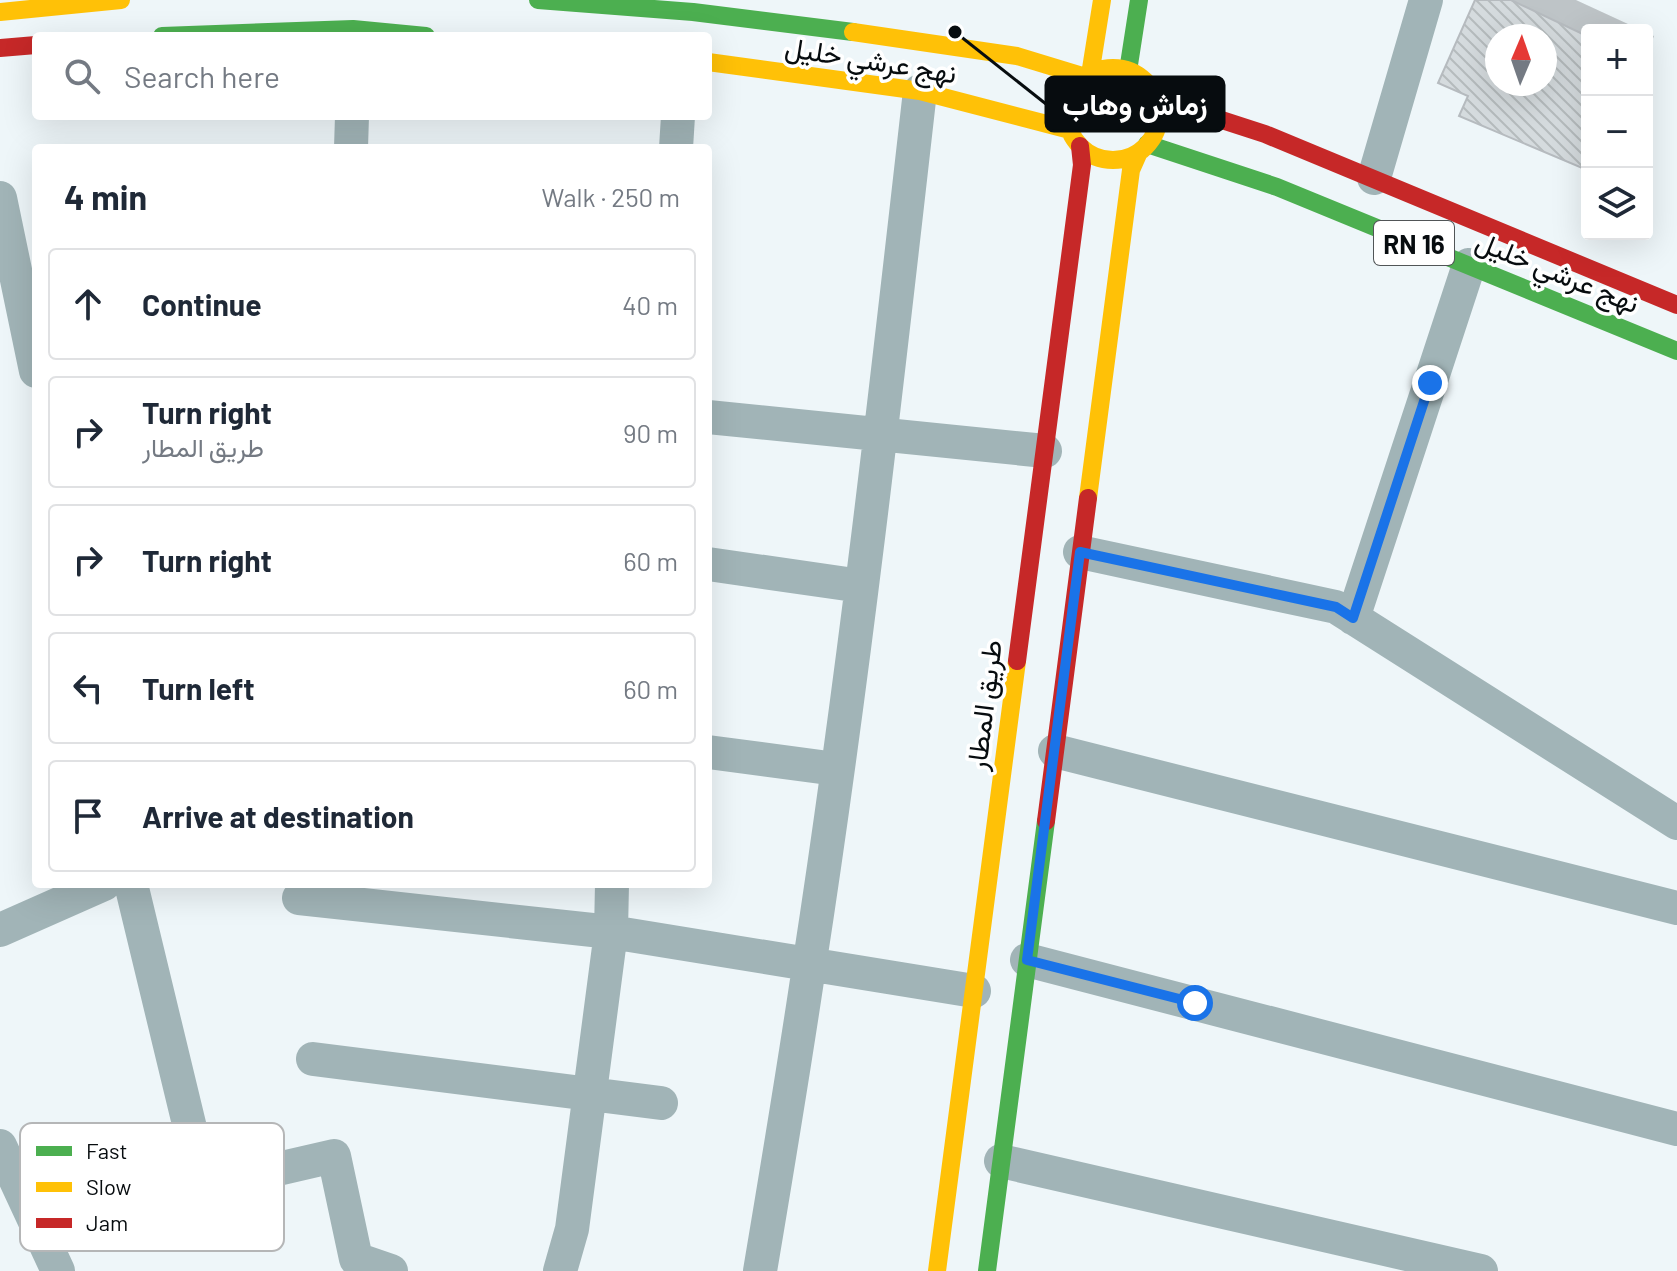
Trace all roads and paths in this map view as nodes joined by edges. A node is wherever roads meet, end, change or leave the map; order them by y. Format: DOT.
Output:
graph roads {
  1 [pos="121,0"];
  2 [pos="538,0"];
  3 [pos="1102,0"];
  4 [pos="1139,0"];
  5 [pos="1426,0"];
  6 [pos="730,8"];
  7 [pos="0,12"];
  8 [pos="32,45"];
  9 [pos="0,48"];
  10 [pos="712,63"];
  11 [pos="1128,71"];
  12 [pos="1088,76"];
  13 [pos="920,91"];
  14 [pos="1157,99"];
  15 [pos="352,120"];
  16 [pos="678,120"];
  17 [pos="1070,130"];
  18 [pos="351,144"];
  19 [pos="676,144"];
  20 [pos="1080,146"];
  21 [pos="1143,148"];
  22 [pos="1374,178"];
  23 [pos="0,198"];
  24 [pos="1469,265"];
  25 [pos="1677,305"];
  26 [pos="1677,351"];
  27 [pos="32,352"];
  28 [pos="712,417"];
  29 [pos="882,433"];
  30 [pos="1045,451"];
  31 [pos="1080,552"];
  32 [pos="712,565"];
  33 [pos="861,586"];
  34 [pos="1353,618"];
  35 [pos="1055,751"];
  36 [pos="712,753"];
  37 [pos="836,769"];
  38 [pos="1677,823"];
  39 [pos="95,888"];
  40 [pos="132,888"];
  41 [pos="612,888"];
  42 [pos="299,898"];
  43 [pos="1677,908"];
  44 [pos="0,930"];
  45 [pos="611,932"];
  46 [pos="1027,960"];
  47 [pos="810,965"];
  48 [pos="974,991"];
  49 [pos="313,1059"];
  50 [pos="590,1093"];
  51 [pos="661,1103"];
  52 [pos="189,1123"];
  53 [pos="1677,1129"];
  54 [pos="3,1161"];
  55 [pos="1001,1161"];
  56 [pos="284,1168"];
  57 [pos="20,1195"];
  58 [pos="48,1251"];
  59 [pos="58,1271"];
  60 [pos="391,1271"];
  61 [pos="560,1271"];
  62 [pos="760,1271"];
  63 [pos="937,1271"];
  64 [pos="987,1271"];
  65 [pos="1481,1271"];
  1 -- 7 [label="main road"];
  2 -- 6 [label="main road, نهج عرشي خليل"];
  3 -- 12 [label="main road"];
  4 -- 11 [label="main road"];
  5 -- 22 [label="street"];
  6 -- 12 [label="main road, نهج عرشي خليل"];
  8 -- 9 [label="main road"];
  10 -- 13 [label="main road, نهج عرشي خليل"];
  11 -- 12 [label="main road"];
  11 -- 14 [label="main road"];
  12 -- 17 [label="main road"];
  13 -- 17 [label="main road, نهج عرشي خليل"];
  13 -- 29 [label="street"];
  14 -- 21 [label="main road"];
  14 -- 22 [label="main road, نهج عرشي خليل / RN 16"];
  15 -- 18 [label="street"];
  16 -- 19 [label="street"];
  17 -- 20 [label="main road"];
  20 -- 21 [label="main road"];
  20 -- 30 [label="main road, طريق المطار"];
  21 -- 24 [label="main road, نهج عرشي خليل / RN 16"];
  21 -- 31 [label="main road"];
  22 -- 25 [label="main road, نهج عرشي خليل / RN 16"];
  23 -- 27 [label="street"];
  24 -- 26 [label="main road, نهج عرشي خليل / RN 16"];
  24 -- 34 [label="street"];
  28 -- 29 [label="street"];
  29 -- 30 [label="street"];
  29 -- 33 [label="street"];
  30 -- 48 [label="main road, طريق المطار"];
  31 -- 34 [label="street"];
  31 -- 35 [label="main road"];
  32 -- 33 [label="street"];
  33 -- 37 [label="street"];
  34 -- 38 [label="street"];
  35 -- 43 [label="street"];
  35 -- 46 [label="main road"];
  36 -- 37 [label="street"];
  37 -- 47 [label="street"];
  39 -- 44 [label="street"];
  40 -- 52 [label="street"];
  41 -- 45 [label="street"];
  42 -- 45 [label="street"];
  45 -- 47 [label="street"];
  45 -- 50 [label="street"];
  46 -- 53 [label="street"];
  46 -- 55 [label="main road"];
  47 -- 48 [label="street"];
  47 -- 62 [label="street"];
  48 -- 63 [label="main road, طريق المطار"];
  49 -- 50 [label="street"];
  50 -- 51 [label="street"];
  50 -- 61 [label="street"];
  54 -- 57 [label="street"];
  55 -- 64 [label="main road"];
  55 -- 65 [label="street"];
  56 -- 60 [label="street"];
  58 -- 59 [label="street"];
}
